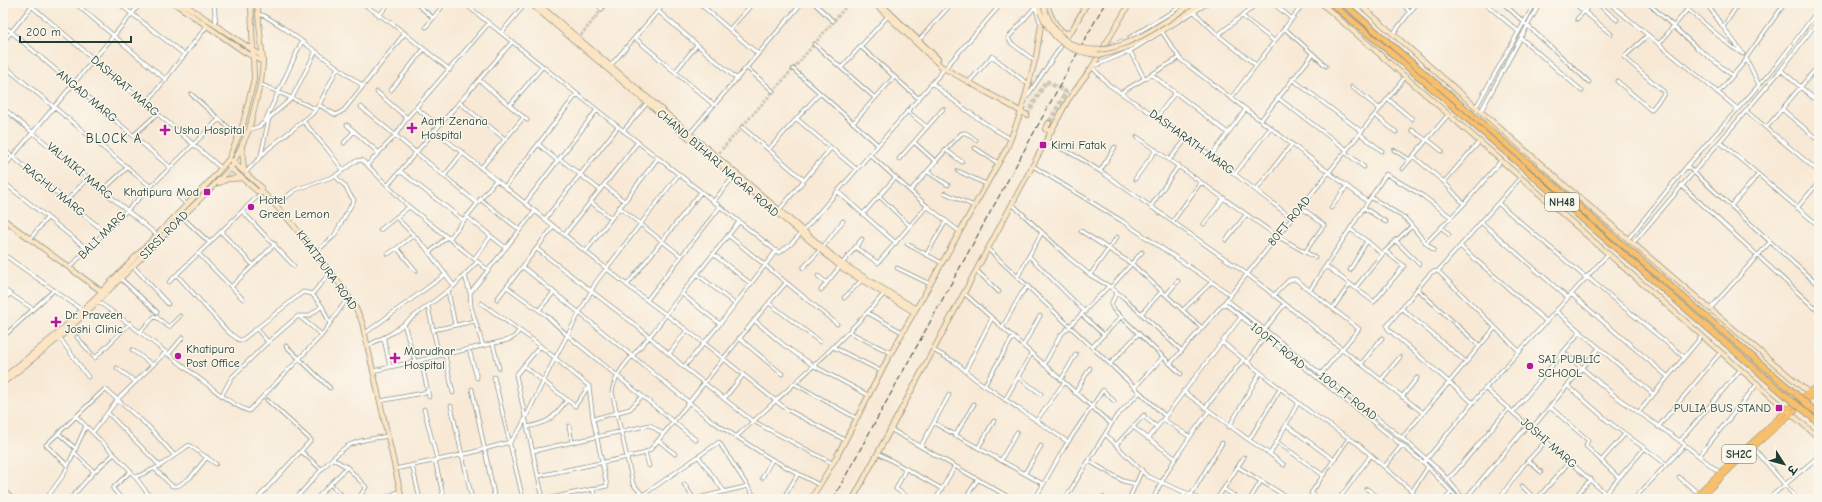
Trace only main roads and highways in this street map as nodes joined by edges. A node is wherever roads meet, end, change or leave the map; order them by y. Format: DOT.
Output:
graph roads {
  1 [pos="1331,3"];
  2 [pos="1343,3"];
  3 [pos="1819,384"];
  4 [pos="1819,389"];
  5 [pos="1810,394"];
  6 [pos="1789,411"];
  7 [pos="1819,414"];
  8 [pos="1819,424"];
  9 [pos="1692,499"];
  10 [pos="1699,499"];
  1 -- 8 [label="highway, NH48, bridge"];
  2 -- 7 [label="highway, NH48, bridge"];
  3 -- 5 [label="main road, SH2C"];
  4 -- 5 [label="main road, SH2C"];
  5 -- 6 [label="main road, SH2C"];
  6 -- 9 [label="main road, SH2C"];
  6 -- 10 [label="main road, SH2C"];
}
